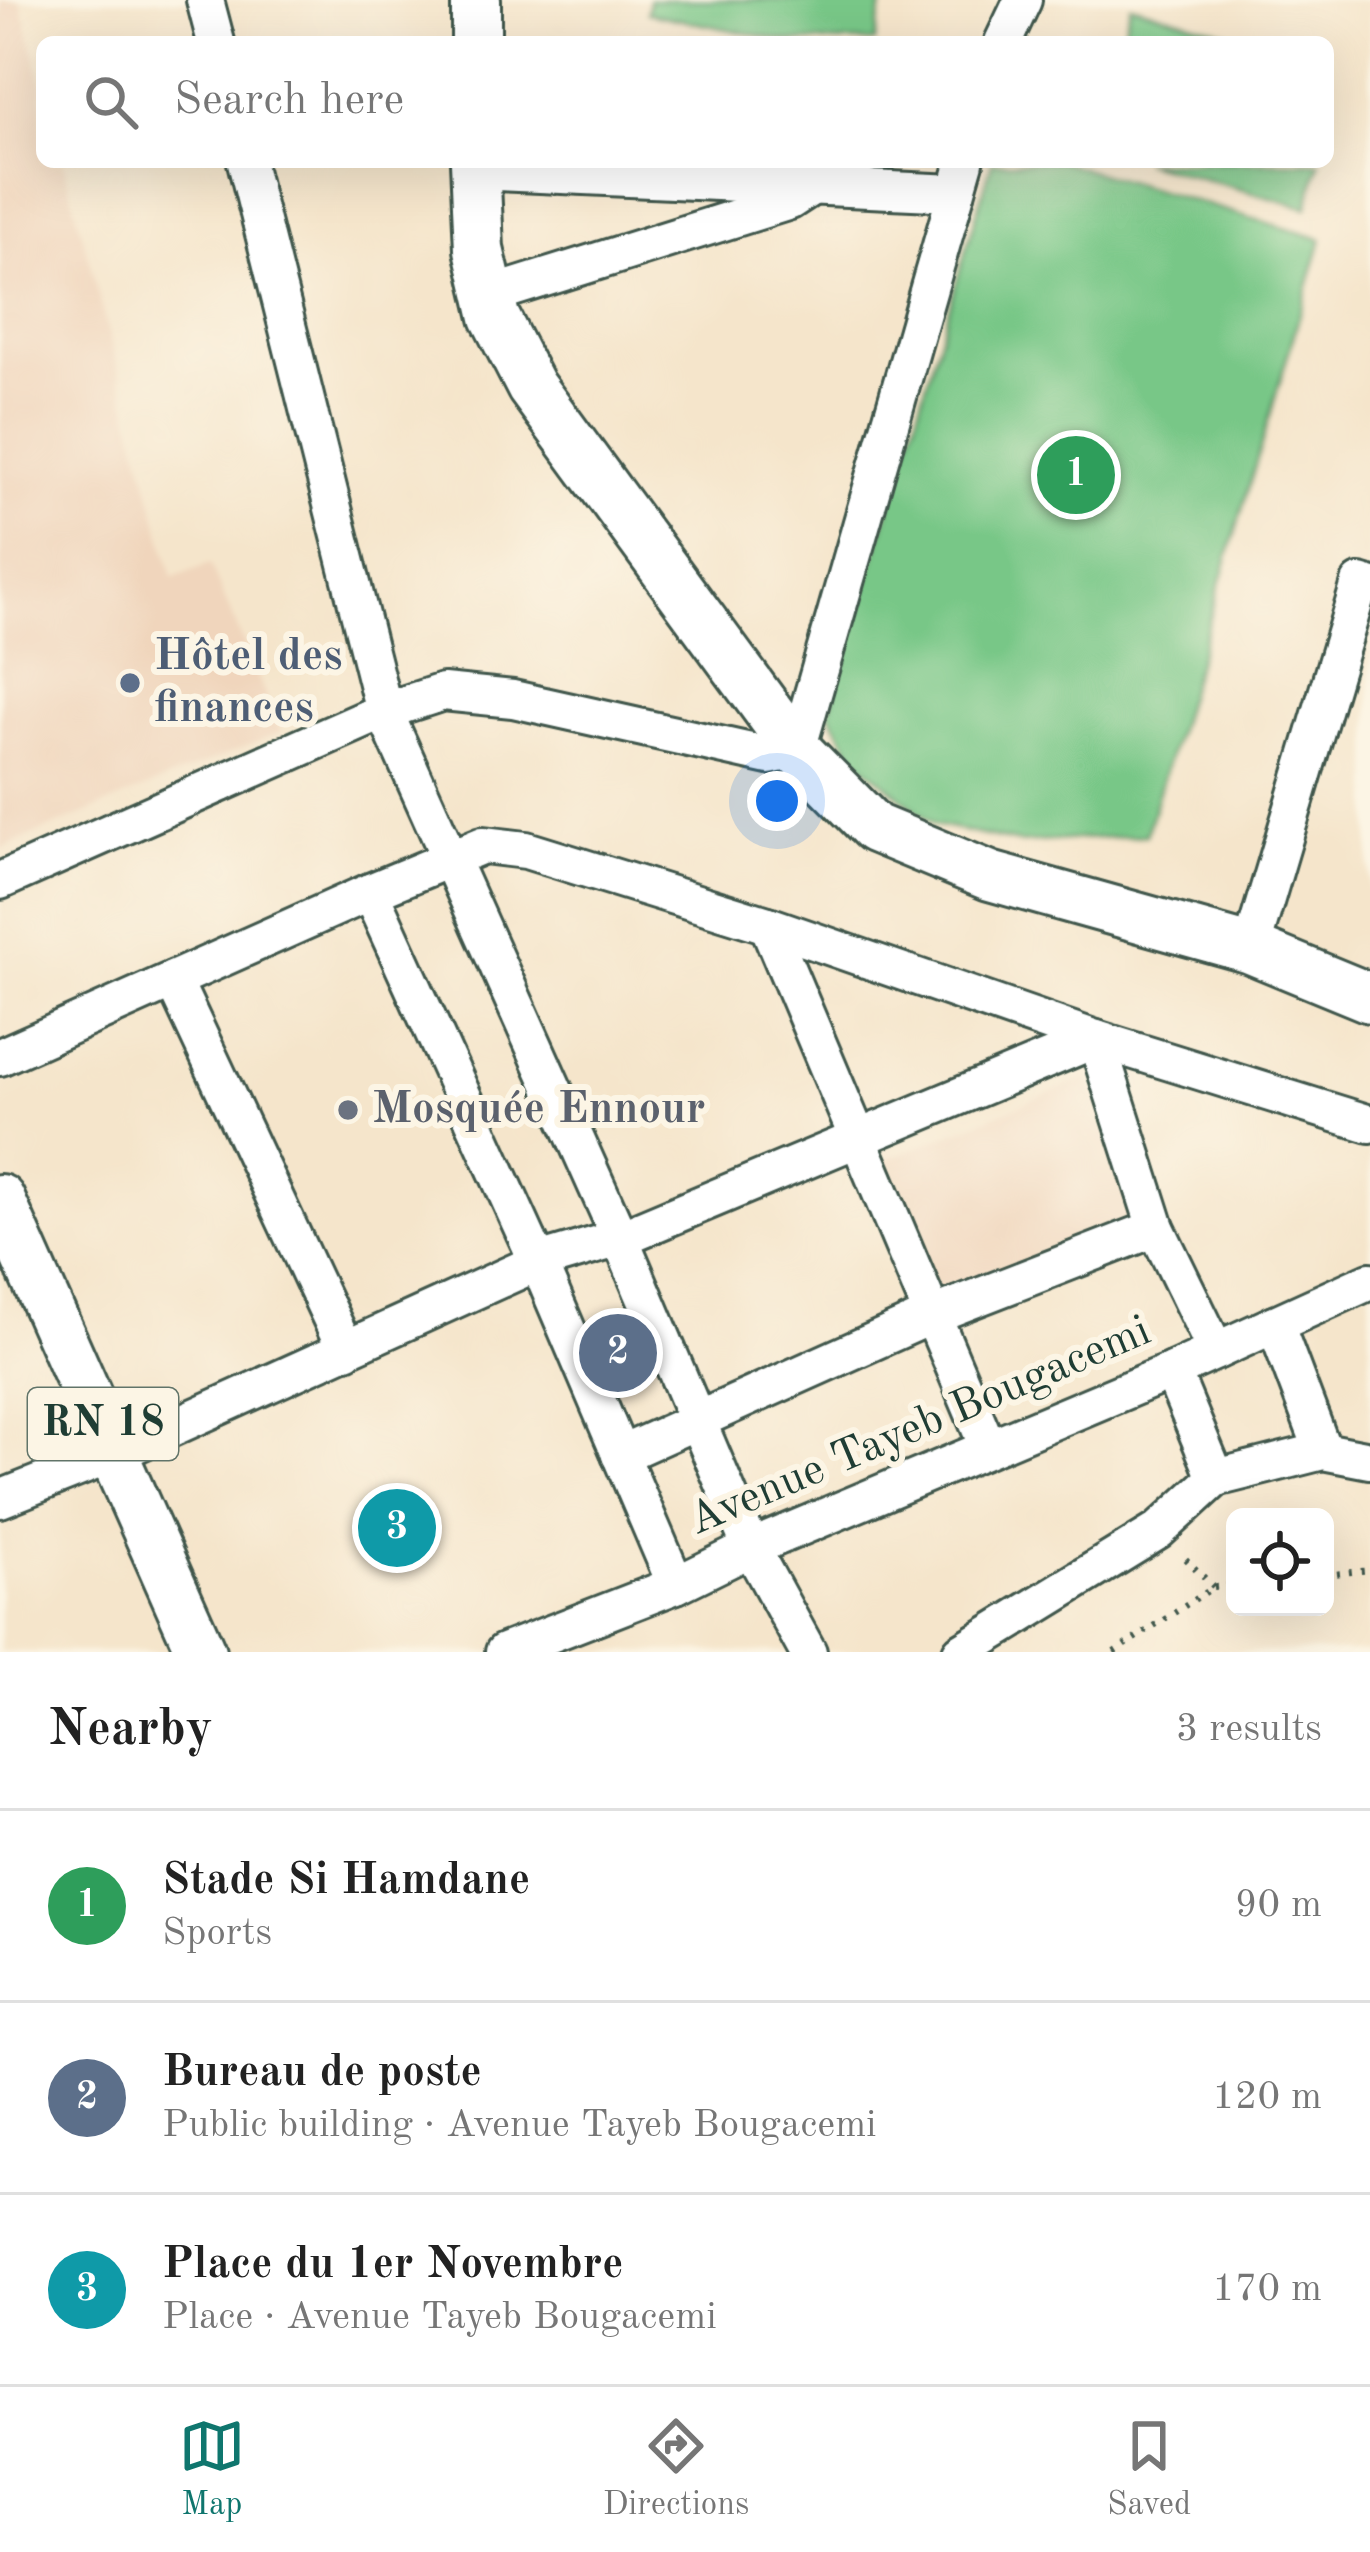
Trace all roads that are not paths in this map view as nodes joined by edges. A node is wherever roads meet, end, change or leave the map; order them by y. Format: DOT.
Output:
graph roads {
  1 [pos="205,0"];
  2 [pos="476,0"];
  3 [pos="1023,0"];
  4 [pos="214,36"];
  5 [pos="476,36"];
  6 [pos="1006,36"];
  7 [pos="248,168"];
  8 [pos="475,168"];
  9 [pos="557,168"];
  10 [pos="803,174"];
  11 [pos="961,177"];
  12 [pos="490,295"];
  13 [pos="1370,586"];
  14 [pos="384,711"];
  15 [pos="797,750"];
  16 [pos="450,859"];
  17 [pos="0,881"];
  18 [pos="370,892"];
  19 [pos="768,925"];
  20 [pos="1251,949"];
  21 [pos="173,980"];
  22 [pos="1370,998"];
  23 [pos="1096,1039"];
  24 [pos="0,1057"];
  25 [pos="1370,1124"];
  26 [pos="860,1138"];
  27 [pos="0,1199"];
  28 [pos="1156,1228"];
  29 [pos="620,1238"];
  30 [pos="538,1262"];
  31 [pos="1370,1281"];
  32 [pos="930,1316"];
  33 [pos="1276,1324"];
  34 [pos="346,1350"];
  35 [pos="1216,1352"];
  36 [pos="1172,1371"];
  37 [pos="699,1420"];
  38 [pos="988,1448"];
  39 [pos="1323,1451"];
  40 [pos="116,1453"];
  41 [pos="620,1455"];
  42 [pos="1370,1460"];
  43 [pos="1216,1478"];
  44 [pos="0,1499"];
  45 [pos="751,1548"];
  46 [pos="676,1586"];
  47 [pos="201,1652"];
  48 [pos="503,1652"];
  49 [pos="808,1652"];
  50 [pos="961,1652"];
  1 -- 4 [label="street"];
  2 -- 5 [label="main road"];
  3 -- 6 [label="street"];
  7 -- 14 [label="street"];
  8 -- 12 [label="main road"];
  9 -- 10 [label="street"];
  10 -- 11 [label="street"];
  10 -- 12 [label="street"];
  11 -- 15 [label="street"];
  12 -- 15 [label="main road"];
  13 -- 20 [label="street"];
  14 -- 15 [label="street"];
  14 -- 16 [label="street"];
  14 -- 17 [label="street"];
  15 -- 20 [label="main road"];
  16 -- 18 [label="street"];
  16 -- 19 [label="street"];
  16 -- 29 [label="street"];
  18 -- 21 [label="street"];
  18 -- 30 [label="street"];
  19 -- 23 [label="street"];
  19 -- 26 [label="street"];
  20 -- 22 [label="main road"];
  21 -- 24 [label="street"];
  21 -- 34 [label="street"];
  23 -- 25 [label="street"];
  23 -- 26 [label="street"];
  23 -- 28 [label="street"];
  26 -- 29 [label="street"];
  26 -- 32 [label="street"];
  27 -- 40 [label="main road, RN 18"];
  28 -- 32 [label="street"];
  28 -- 35 [label="street"];
  29 -- 30 [label="street"];
  29 -- 37 [label="street"];
  30 -- 34 [label="street"];
  30 -- 41 [label="street"];
  31 -- 33 [label="street, Avenue Tayeb Bougacemi"];
  32 -- 37 [label="street"];
  32 -- 38 [label="street"];
  33 -- 35 [label="street, Avenue Tayeb Bougacemi"];
  33 -- 39 [label="street"];
  34 -- 40 [label="street"];
  35 -- 36 [label="street, Avenue Tayeb Bougacemi"];
  36 -- 38 [label="street, Avenue Tayeb Bougacemi"];
  36 -- 43 [label="street"];
  37 -- 41 [label="street"];
  37 -- 45 [label="street"];
  38 -- 45 [label="street, Avenue Tayeb Bougacemi"];
  39 -- 42 [label="street"];
  39 -- 43 [label="street"];
  40 -- 44 [label="street"];
  40 -- 47 [label="main road, RN 18"];
  41 -- 46 [label="street"];
  43 -- 50 [label="street"];
  45 -- 46 [label="street, Avenue Tayeb Bougacemi"];
  45 -- 49 [label="street"];
  46 -- 48 [label="street, Avenue Tayeb Bougacemi"];
}
